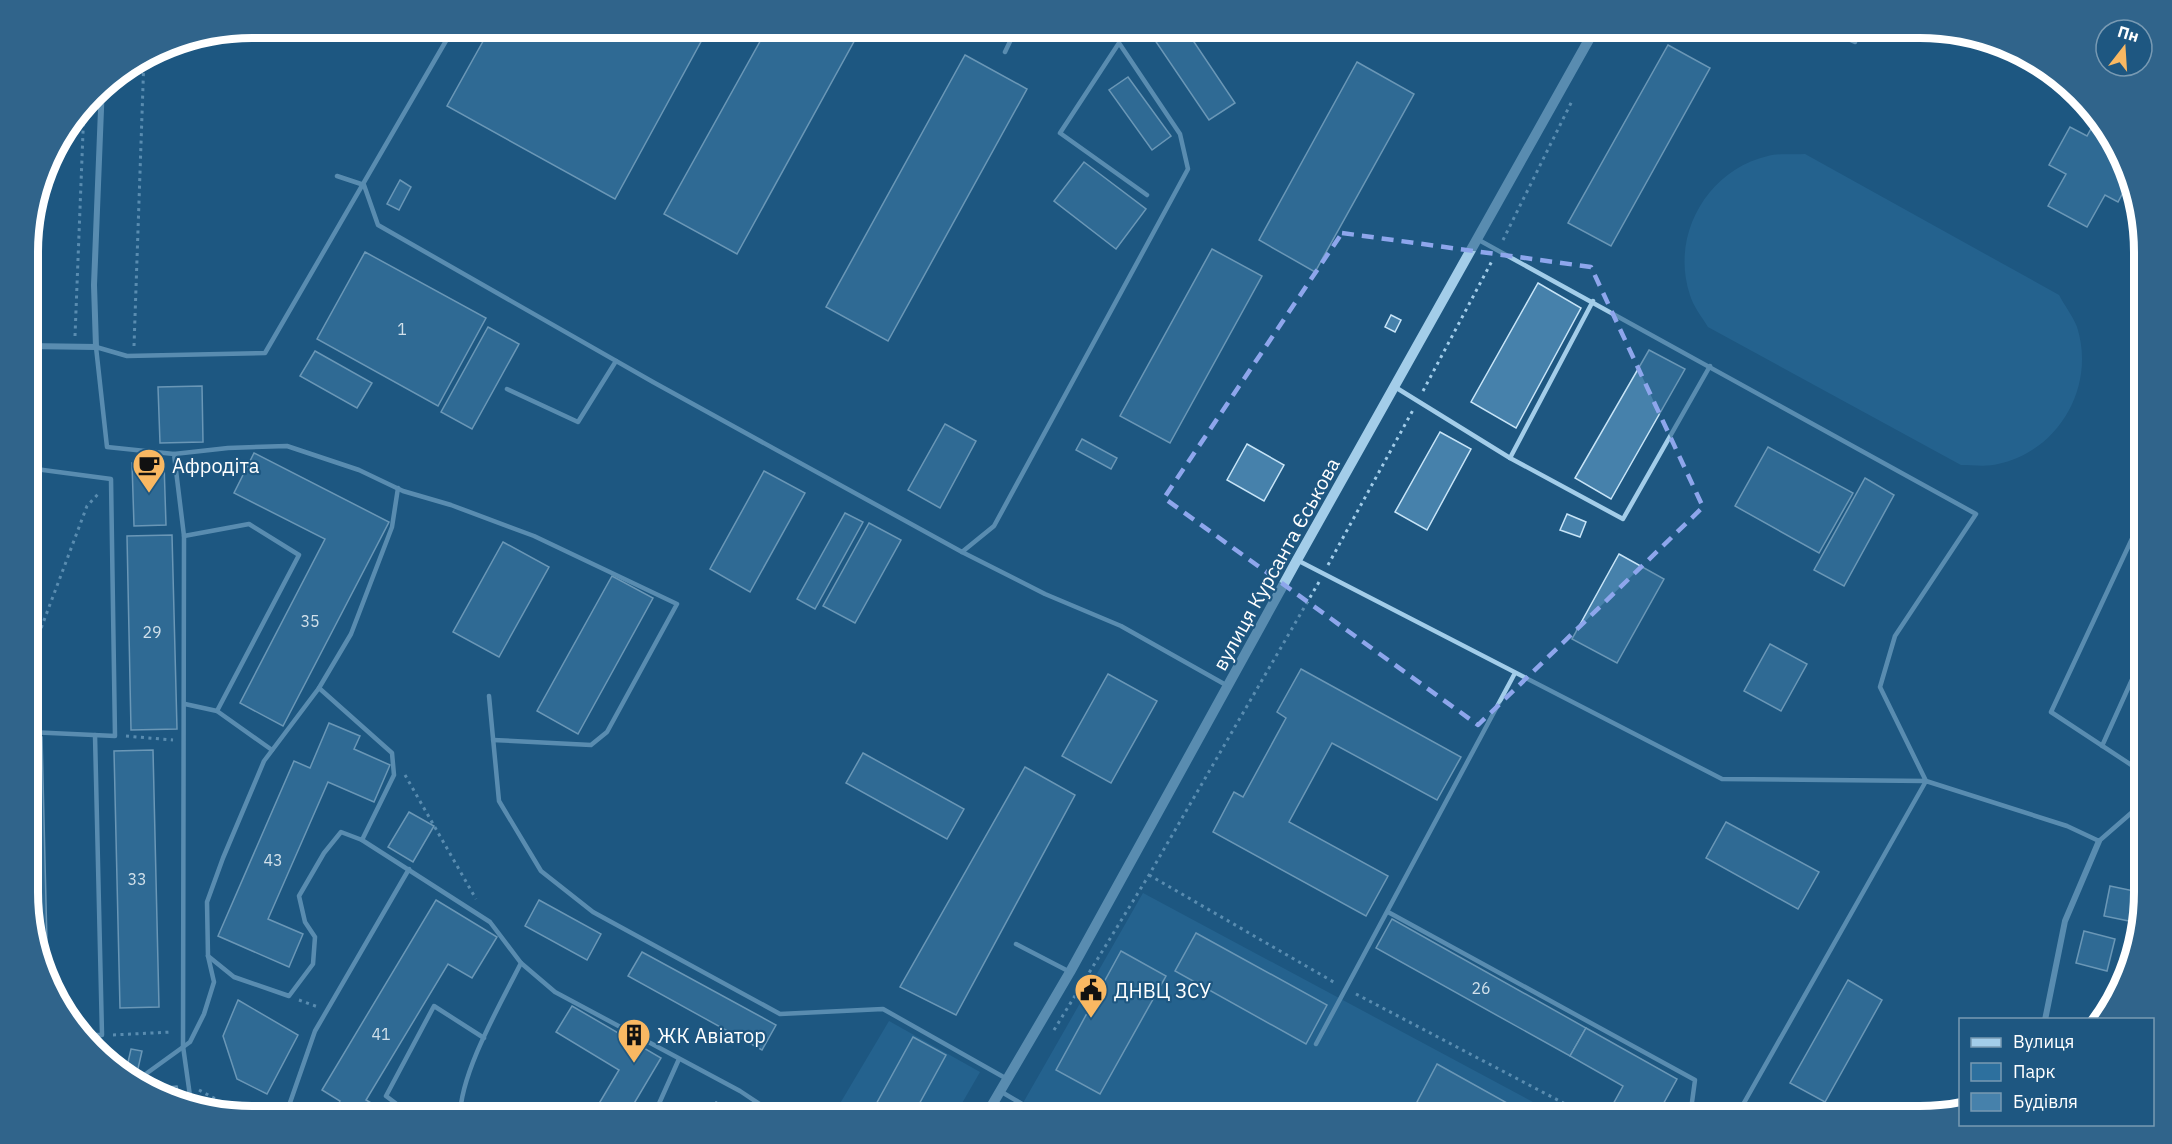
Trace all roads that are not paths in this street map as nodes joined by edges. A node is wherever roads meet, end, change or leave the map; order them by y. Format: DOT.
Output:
graph roads {
  1 [pos="448,38"];
  2 [pos="1012,38"];
  3 [pos="1590,38"];
  4 [pos="1005,52"];
  5 [pos="101,99"];
  6 [pos="337,176"];
  7 [pos="364,185"];
  8 [pos="1147,195"];
  9 [pos="1477,239"];
  10 [pos="1593,301"];
  11 [pos="38,346"];
  12 [pos="96,347"];
  13 [pos="616,361"];
  14 [pos="1710,366"];
  15 [pos="1395,387"];
  16 [pos="507,390"];
  17 [pos="174,454"];
  18 [pos="1510,458"];
  19 [pos="38,469"];
  20 [pos="398,488"];
  21 [pos="2134,534"];
  22 [pos="184,536"];
  23 [pos="962,552"];
  24 [pos="1297,560"];
  25 [pos="1515,673"];
  26 [pos="2134,675"];
  27 [pos="1228,687"];
  28 [pos="320,688"];
  29 [pos="489,696"];
  30 [pos="185,704"];
  31 [pos="216,711"];
  32 [pos="38,732"];
  33 [pos="95,735"];
  34 [pos="493,740"];
  35 [pos="2102,746"];
  36 [pos="272,750"];
  37 [pos="2134,767"];
  38 [pos="1926,781"];
  39 [pos="2134,810"];
  40 [pos="362,840"];
  41 [pos="2099,840"];
  42 [pos="409,869"];
  43 [pos="1388,912"];
  44 [pos="1016,944"];
  45 [pos="208,956"];
  46 [pos="521,963"];
  47 [pos="1070,972"];
  48 [pos="2045,1018"];
  49 [pos="92,1035"];
  50 [pos="484,1038"];
  51 [pos="1316,1044"];
  52 [pos="183,1046"];
  53 [pos="679,1059"];
  54 [pos="142,1077"];
  55 [pos="1008,1079"];
  56 [pos="1000,1091"];
  57 [pos="190,1097"];
  58 [pos="289,1106"];
  59 [pos="399,1106"];
  60 [pos="460,1106"];
  61 [pos="658,1106"];
  62 [pos="762,1106"];
  63 [pos="991,1106"];
  64 [pos="1025,1106"];
  65 [pos="1691,1106"];
  66 [pos="1742,1106"];
  1 -- 7 [label="lane"];
  2 -- 4 [label="lane"];
  3 -- 9 [label="street, вулиця Курсанта Єськова"];
  5 -- 12 [label="street"];
  6 -- 7 [label="lane"];
  7 -- 12 [label="lane"];
  7 -- 13 [label="lane"];
  8 -- 23 [label="lane"];
  9 -- 10 [label="lane"];
  9 -- 15 [label="street, вулиця Курсанта Єськова"];
  10 -- 14 [label="lane"];
  10 -- 18 [label="lane"];
  11 -- 12 [label="street"];
  12 -- 17 [label="lane"];
  13 -- 16 [label="lane"];
  13 -- 23 [label="lane"];
  14 -- 18 [label="lane"];
  14 -- 38 [label="lane"];
  15 -- 18 [label="lane"];
  15 -- 24 [label="street, вулиця Курсанта Єськова"];
  17 -- 20 [label="lane"];
  17 -- 22 [label="lane"];
  19 -- 33 [label="lane"];
  20 -- 28 [label="lane"];
  20 -- 34 [label="lane"];
  21 -- 35 [label="lane"];
  22 -- 30 [label="lane"];
  22 -- 31 [label="lane"];
  23 -- 27 [label="lane"];
  24 -- 25 [label="lane"];
  24 -- 27 [label="street, вулиця Курсанта Єськова"];
  25 -- 38 [label="lane"];
  25 -- 43 [label="lane"];
  26 -- 35 [label="lane"];
  27 -- 47 [label="street, вулиця Курсанта Єськова"];
  28 -- 36 [label="lane"];
  28 -- 40 [label="lane"];
  29 -- 34 [label="lane"];
  30 -- 31 [label="lane"];
  30 -- 52 [label="lane"];
  31 -- 36 [label="lane"];
  32 -- 33 [label="lane"];
  33 -- 49 [label="lane"];
  34 -- 55 [label="lane"];
  35 -- 37 [label="lane"];
  36 -- 45 [label="lane"];
  38 -- 41 [label="lane"];
  38 -- 66 [label="lane"];
  39 -- 41 [label="lane"];
  40 -- 42 [label="lane"];
  40 -- 45 [label="lane"];
  41 -- 48 [label="street"];
  42 -- 46 [label="lane"];
  42 -- 58 [label="lane"];
  43 -- 51 [label="lane"];
  43 -- 65 [label="lane"];
  44 -- 47 [label="lane"];
  45 -- 52 [label="lane"];
  46 -- 50 [label="lane"];
  46 -- 53 [label="lane"];
  47 -- 55 [label="street, вулиця Курсанта Єськова"];
  50 -- 59 [label="lane"];
  50 -- 60 [label="lane"];
  52 -- 54 [label="lane"];
  52 -- 57 [label="lane"];
  53 -- 61 [label="lane"];
  53 -- 62 [label="lane"];
  55 -- 56 [label="street, вулиця Курсанта Єськова"];
  56 -- 63 [label="street, вулиця Курсанта Єськова"];
  56 -- 64 [label="lane"];
}
